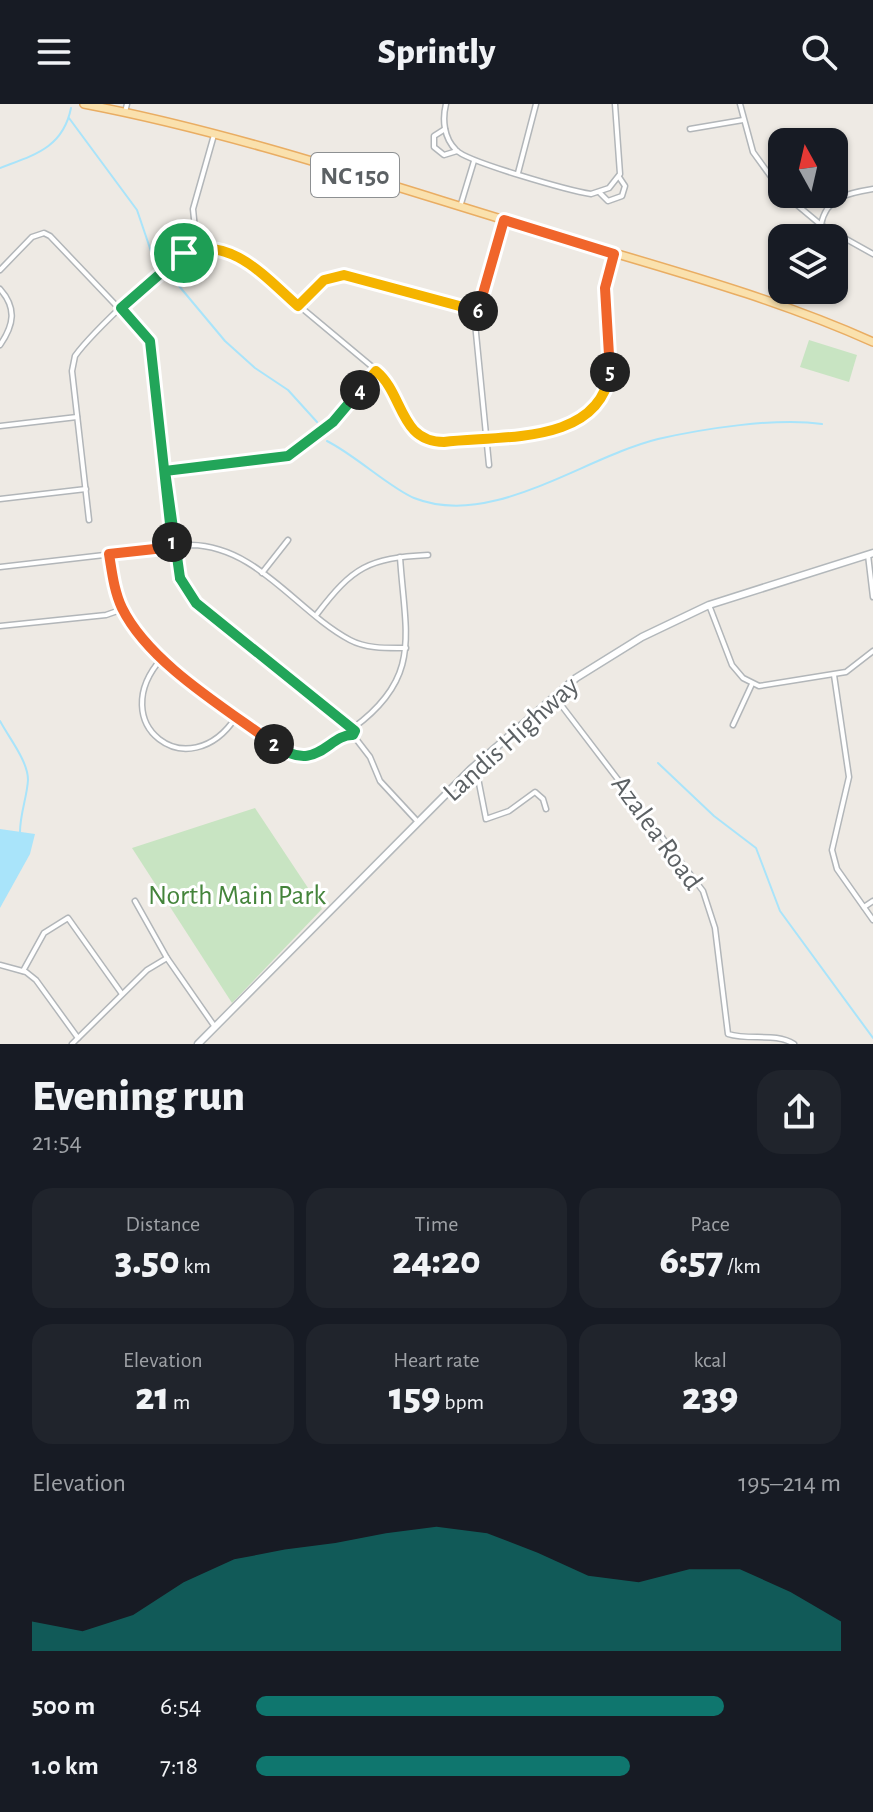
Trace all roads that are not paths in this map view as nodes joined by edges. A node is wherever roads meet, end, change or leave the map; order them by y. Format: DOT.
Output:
graph roads {
  1 [pos="84,104"];
  2 [pos="446,104"];
  3 [pos="536,104"];
  4 [pos="615,104"];
  5 [pos="740,104"];
  6 [pos="126,108"];
  7 [pos="743,120"];
  8 [pos="445,129"];
  9 [pos="690,129"];
  10 [pos="214,134"];
  11 [pos="457,151"];
  12 [pos="474,161"];
  13 [pos="518,173"];
  14 [pos="768,174"];
  15 [pos="619,176"];
  16 [pos="873,189"];
  17 [pos="600,193"];
  18 [pos="460,207"];
  19 [pos="801,208"];
  20 [pos="504,220"];
  21 [pos="820,224"];
  22 [pos="821,224"];
  23 [pos="848,240"];
  24 [pos="197,249"];
  25 [pos="614,254"];
  26 [pos="873,254"];
  27 [pos="0,270"];
  28 [pos="0,289"];
  29 [pos="298,306"];
  30 [pos="121,308"];
  31 [pos="477,312"];
  32 [pos="873,342"];
  33 [pos="0,345"];
  34 [pos="376,371"];
  35 [pos="77,417"];
  36 [pos="0,426"];
  37 [pos="486,437"];
  38 [pos="489,465"];
  39 [pos="165,471"];
  40 [pos="86,489"];
  41 [pos="0,499"];
  42 [pos="89,520"];
  43 [pos="288,540"];
  44 [pos="173,547"];
  45 [pos="109,554"];
  46 [pos="871,554"];
  47 [pos="428,555"];
  48 [pos="400,557"];
  49 [pos="0,567"];
  50 [pos="262,573"];
  51 [pos="873,597"];
  52 [pos="709,605"];
  53 [pos="123,609"];
  54 [pos="317,614"];
  55 [pos="0,626"];
  56 [pos="406,648"];
  57 [pos="873,651"];
  58 [pos="162,658"];
  59 [pos="834,675"];
  60 [pos="752,684"];
  61 [pos="553,695"];
  62 [pos="237,717"];
  63 [pos="733,725"];
  64 [pos="350,728"];
  65 [pos="350,735"];
  66 [pos="471,769"];
  67 [pos="546,809"];
  68 [pos="418,822"];
  69 [pos="135,901"];
  70 [pos="873,901"];
  71 [pos="864,907"];
  72 [pos="873,920"];
  73 [pos="167,958"];
  74 [pos="0,965"];
  75 [pos="23,971"];
  76 [pos="122,994"];
  77 [pos="215,1027"];
  78 [pos="78,1038"];
  79 [pos="72,1044"];
  80 [pos="198,1044"];
  81 [pos="794,1044"];
  1 -- 6 [label="main road, NC 150"];
  2 -- 8 [label="street"];
  3 -- 13 [label="street"];
  4 -- 15 [label="street"];
  5 -- 7 [label="street"];
  6 -- 10 [label="main road, NC 150"];
  7 -- 9 [label="street"];
  7 -- 14 [label="street"];
  8 -- 11 [label="street"];
  8 -- 11 [label="street"];
  10 -- 18 [label="main road, NC 150"];
  10 -- 24 [label="street"];
  11 -- 12 [label="street"];
  12 -- 13 [label="street"];
  12 -- 18 [label="street"];
  13 -- 17 [label="street"];
  15 -- 17 [label="street"];
  15 -- 17 [label="street"];
  16 -- 22 [label="street"];
  18 -- 20 [label="main road, NC 150"];
  19 -- 21 [label="street"];
  20 -- 25 [label="main road, NC 150"];
  20 -- 31 [label="street"];
  23 -- 26 [label="street"];
  24 -- 29 [label="street"];
  24 -- 30 [label="street"];
  25 -- 32 [label="main road, NC 150"];
  25 -- 37 [label="street"];
  27 -- 30 [label="street"];
  28 -- 33 [label="street"];
  29 -- 31 [label="street"];
  29 -- 34 [label="street"];
  30 -- 35 [label="street"];
  30 -- 39 [label="street"];
  31 -- 37 [label="street"];
  34 -- 37 [label="street"];
  34 -- 39 [label="street"];
  35 -- 36 [label="street"];
  35 -- 40 [label="street"];
  37 -- 38 [label="street"];
  39 -- 44 [label="street"];
  40 -- 41 [label="street"];
  40 -- 42 [label="street"];
  43 -- 50 [label="street"];
  44 -- 45 [label="street"];
  44 -- 50 [label="street"];
  44 -- 64 [label="street"];
  45 -- 49 [label="street"];
  45 -- 53 [label="street"];
  46 -- 51 [label="street"];
  46 -- 52 [label="main road, Landis Highway"];
  47 -- 48 [label="street"];
  48 -- 54 [label="street"];
  48 -- 56 [label="street"];
  50 -- 54 [label="street"];
  52 -- 60 [label="street"];
  52 -- 61 [label="main road, Landis Highway"];
  53 -- 55 [label="street"];
  53 -- 58 [label="street"];
  54 -- 56 [label="street"];
  56 -- 64 [label="street"];
  57 -- 59 [label="street"];
  58 -- 62 [label="street"];
  58 -- 62 [label="street"];
  59 -- 60 [label="street"];
  59 -- 71 [label="street"];
  60 -- 63 [label="street"];
  61 -- 66 [label="main road, Landis Highway"];
  61 -- 81 [label="street, Azalea Road"];
  62 -- 65 [label="street"];
  64 -- 65 [label="street"];
  65 -- 68 [label="street"];
  66 -- 67 [label="street"];
  66 -- 68 [label="main road, Landis Highway"];
  68 -- 77 [label="main road, Landis Highway"];
  69 -- 73 [label="street"];
  70 -- 71 [label="street"];
  71 -- 72 [label="street"];
  73 -- 76 [label="street"];
  73 -- 77 [label="street"];
  74 -- 75 [label="street"];
  75 -- 76 [label="street"];
  75 -- 78 [label="street"];
  76 -- 78 [label="street"];
  77 -- 80 [label="main road, Landis Highway"];
  78 -- 79 [label="street"];
}
